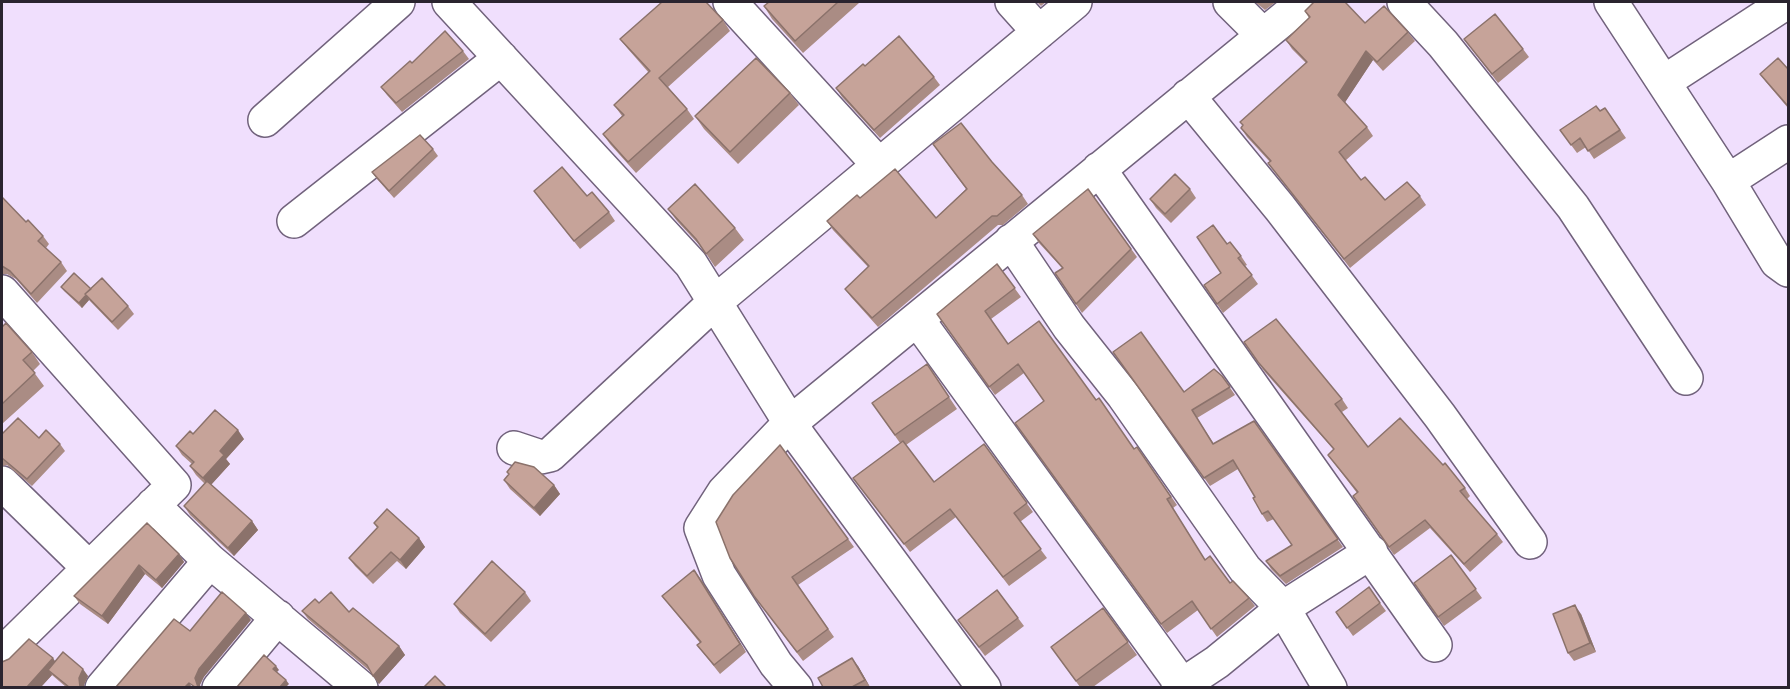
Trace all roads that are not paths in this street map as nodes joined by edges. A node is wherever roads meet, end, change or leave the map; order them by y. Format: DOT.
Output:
graph roads {
  1 [pos="398,2"];
  2 [pos="449,2"];
  3 [pos="730,2"];
  4 [pos="1012,2"];
  5 [pos="1075,2"];
  6 [pos="1230,2"];
  7 [pos="1304,2"];
  8 [pos="1404,2"];
  9 [pos="1611,2"];
  10 [pos="1787,2"];
  11 [pos="1039,32"];
  12 [pos="1263,35"];
  13 [pos="501,58"];
  14 [pos="1664,82"];
  15 [pos="1188,96"];
  16 [pos="265,120"];
  17 [pos="1788,142"];
  18 [pos="879,165"];
  19 [pos="1099,169"];
  20 [pos="1728,181"];
  21 [pos="294,221"];
  22 [pos="1011,242"];
  23 [pos="1788,270"];
  24 [pos="2,292"];
  25 [pos="715,302"];
  26 [pos="917,319"];
  27 [pos="1686,378"];
  28 [pos="790,423"];
  29 [pos="514,448"];
  30 [pos="2,483"];
  31 [pos="153,505"];
  32 [pos="1530,542"];
  33 [pos="1371,552"];
  34 [pos="210,561"];
  35 [pos="89,568"];
  36 [pos="1283,608"];
  37 [pos="278,617"];
  38 [pos="1435,645"];
  39 [pos="2,654"];
  40 [pos="345,682"];
  41 [pos="1180,686"];
  42 [pos="102,687"];
  43 [pos="219,687"];
  44 [pos="796,687"];
  45 [pos="984,687"];
  46 [pos="1330,687"];
  1 -- 16 [label="street"];
  2 -- 13 [label="street"];
  3 -- 18 [label="street"];
  4 -- 11 [label="street"];
  5 -- 11 [label="street"];
  6 -- 12 [label="street"];
  7 -- 12 [label="street"];
  8 -- 27 [label="street"];
  9 -- 14 [label="street"];
  10 -- 14 [label="street"];
  11 -- 18 [label="street"];
  12 -- 15 [label="street"];
  13 -- 21 [label="street"];
  13 -- 25 [label="street"];
  14 -- 20 [label="street"];
  15 -- 19 [label="street"];
  15 -- 32 [label="street"];
  17 -- 20 [label="street"];
  18 -- 25 [label="street"];
  19 -- 22 [label="street"];
  19 -- 33 [label="street"];
  20 -- 23 [label="street"];
  22 -- 26 [label="street"];
  22 -- 36 [label="street"];
  24 -- 31 [label="street"];
  25 -- 28 [label="street"];
  25 -- 29 [label="street"];
  26 -- 28 [label="street"];
  26 -- 41 [label="street"];
  28 -- 44 [label="street"];
  28 -- 45 [label="street"];
  30 -- 35 [label="street"];
  31 -- 34 [label="street"];
  31 -- 35 [label="street"];
  33 -- 36 [label="street"];
  33 -- 38 [label="street"];
  34 -- 37 [label="street"];
  34 -- 42 [label="street"];
  35 -- 39 [label="street"];
  36 -- 41 [label="street"];
  36 -- 46 [label="street"];
  37 -- 40 [label="street"];
  37 -- 43 [label="street"];
}
